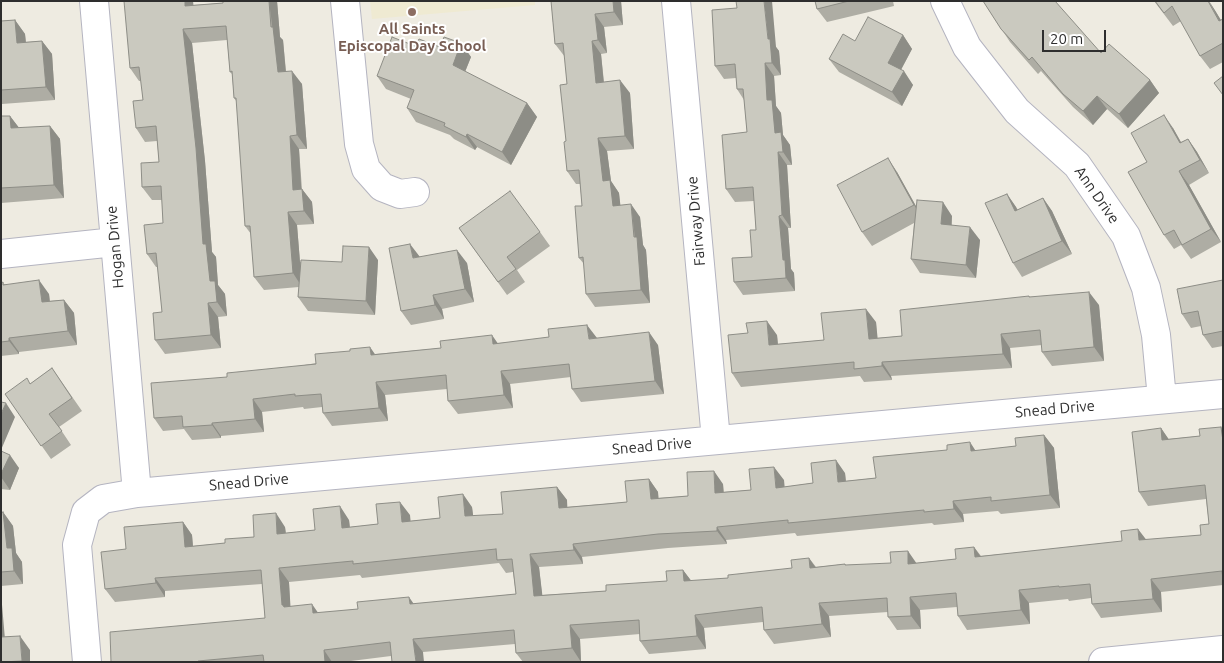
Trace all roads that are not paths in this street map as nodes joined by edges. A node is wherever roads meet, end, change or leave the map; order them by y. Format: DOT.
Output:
graph roads {
  1 [pos="94,1"];
  2 [pos="345,1"];
  3 [pos="676,1"];
  4 [pos="945,1"];
  5 [pos="415,192"];
  6 [pos="115,242"];
  7 [pos="1,254"];
  8 [pos="1223,394"];
  9 [pos="1162,399"];
  10 [pos="716,440"];
  11 [pos="137,493"];
  12 [pos="1223,650"];
  13 [pos="87,662"];
  14 [pos="1103,662"];
  1 -- 6 [label="street, Hogan Drive"];
  2 -- 5 [label="street"];
  3 -- 10 [label="street, Fairway Drive"];
  4 -- 9 [label="street, Ann Drive"];
  6 -- 7 [label="street"];
  6 -- 11 [label="street, Hogan Drive"];
  8 -- 9 [label="street, Snead Drive"];
  9 -- 10 [label="street, Snead Drive"];
  10 -- 11 [label="street, Snead Drive"];
  11 -- 13 [label="street, Snead Drive"];
  12 -- 14 [label="street"];
}
